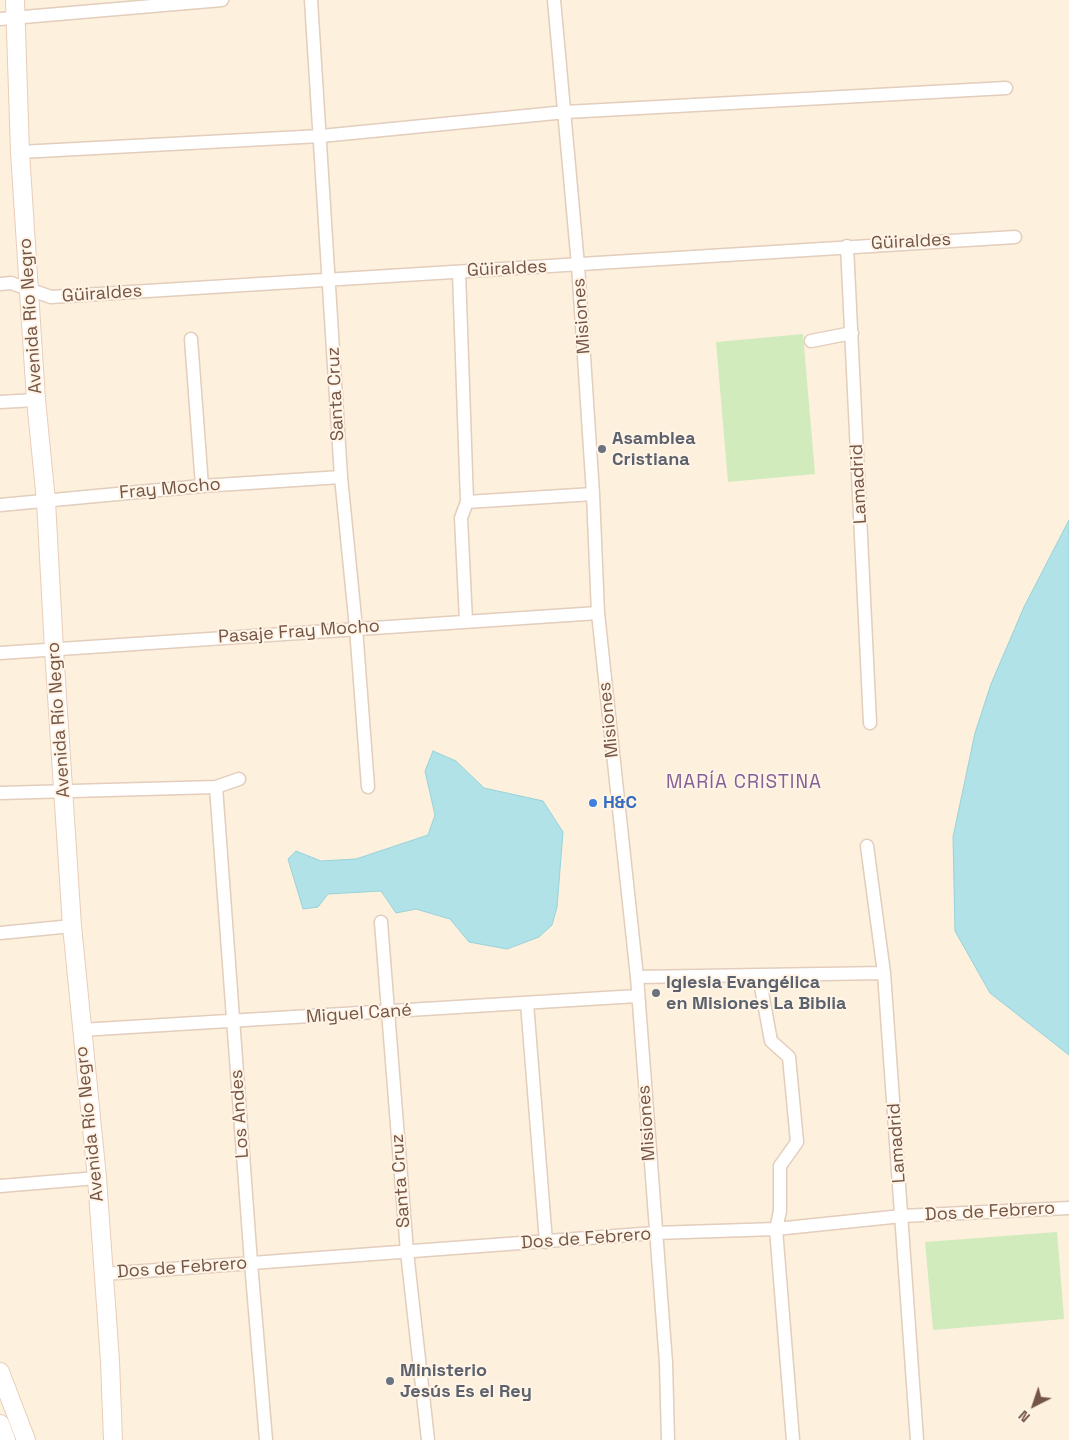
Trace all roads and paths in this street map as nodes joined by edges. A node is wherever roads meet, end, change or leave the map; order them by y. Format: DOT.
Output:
graph roads {
  1 [pos="222,0"];
  2 [pos="311,0"];
  3 [pos="554,0"];
  4 [pos="10,12"];
  5 [pos="1006,88"];
  6 [pos="566,112"];
  7 [pos="321,136"];
  8 [pos="20,152"];
  9 [pos="1015,237"];
  10 [pos="847,246"];
  11 [pos="578,265"];
  12 [pos="459,272"];
  13 [pos="330,280"];
  14 [pos="0,284"];
  15 [pos="30,290"];
  16 [pos="852,333"];
  17 [pos="191,339"];
  18 [pos="811,341"];
  19 [pos="36,400"];
  20 [pos="0,402"];
  21 [pos="341,477"];
  22 [pos="202,486"];
  23 [pos="593,494"];
  24 [pos="46,501"];
  25 [pos="467,502"];
  26 [pos="0,505"];
  27 [pos="598,613"];
  28 [pos="466,621"];
  29 [pos="356,628"];
  30 [pos="54,650"];
  31 [pos="0,653"];
  32 [pos="870,723"];
  33 [pos="238,779"];
  34 [pos="216,787"];
  35 [pos="368,787"];
  36 [pos="64,790"];
  37 [pos="0,793"];
  38 [pos="867,846"];
  39 [pos="381,922"];
  40 [pos="72,926"];
  41 [pos="0,933"];
  42 [pos="884,973"];
  43 [pos="759,976"];
  44 [pos="637,977"];
  45 [pos="637,996"];
  46 [pos="527,1003"];
  47 [pos="388,1012"];
  48 [pos="233,1023"];
  49 [pos="81,1030"];
  50 [pos="97,1178"];
  51 [pos="0,1186"];
  52 [pos="1069,1208"];
  53 [pos="902,1216"];
  54 [pos="776,1229"];
  55 [pos="656,1233"];
  56 [pos="546,1242"];
  57 [pos="407,1252"];
  58 [pos="251,1263"];
  59 [pos="104,1274"];
  60 [pos="0,1372"];
  61 [pos="2,1429"];
  62 [pos="23,1432"];
  63 [pos="113,1440"];
  64 [pos="266,1440"];
  65 [pos="428,1440"];
  66 [pos="668,1440"];
  67 [pos="793,1440"];
  68 [pos="917,1440"];
  1 -- 4 [label="street"];
  2 -- 7 [label="street, Santa Cruz"];
  3 -- 6 [label="street, Misiones"];
  4 -- 8 [label="street, Avenida Río Negro"];
  5 -- 6 [label="street"];
  6 -- 7 [label="street"];
  6 -- 11 [label="street, Misiones"];
  7 -- 8 [label="street"];
  7 -- 13 [label="street, Santa Cruz"];
  8 -- 15 [label="street, Avenida Río Negro"];
  9 -- 10 [label="street, Güiraldes"];
  10 -- 11 [label="street, Güiraldes"];
  10 -- 16 [label="street, Lamadrid"];
  11 -- 12 [label="street, Güiraldes"];
  11 -- 23 [label="street, Misiones"];
  12 -- 13 [label="street, Güiraldes"];
  12 -- 25 [label="street"];
  13 -- 15 [label="street, Güiraldes"];
  13 -- 21 [label="street, Santa Cruz"];
  14 -- 15 [label="street, Güiraldes"];
  15 -- 19 [label="street, Avenida Río Negro"];
  16 -- 18 [label="street"];
  16 -- 32 [label="street, Lamadrid"];
  17 -- 22 [label="street"];
  19 -- 20 [label="street"];
  19 -- 24 [label="street, Avenida Río Negro"];
  21 -- 22 [label="street, Fray Mocho"];
  21 -- 29 [label="street, Santa Cruz"];
  22 -- 24 [label="street, Fray Mocho"];
  23 -- 25 [label="street"];
  23 -- 27 [label="street, Misiones"];
  24 -- 26 [label="street, Fray Mocho"];
  24 -- 30 [label="street, Avenida Río Negro"];
  25 -- 28 [label="street"];
  27 -- 28 [label="street, Pasaje Fray Mocho"];
  27 -- 44 [label="street, Misiones"];
  28 -- 29 [label="street, Pasaje Fray Mocho"];
  29 -- 30 [label="street, Pasaje Fray Mocho"];
  29 -- 35 [label="street, Santa Cruz"];
  30 -- 31 [label="street, Pasaje Fray Mocho"];
  30 -- 36 [label="street, Avenida Río Negro"];
  33 -- 34 [label="street"];
  34 -- 36 [label="street"];
  34 -- 48 [label="street, Los Andes"];
  36 -- 37 [label="street"];
  36 -- 40 [label="street, Avenida Río Negro"];
  38 -- 42 [label="street, Lamadrid"];
  39 -- 47 [label="street, Santa Cruz"];
  40 -- 41 [label="street"];
  40 -- 49 [label="street, Avenida Río Negro"];
  42 -- 43 [label="street"];
  42 -- 53 [label="street, Lamadrid"];
  43 -- 44 [label="street"];
  43 -- 54 [label="street"];
  44 -- 45 [label="street, Misiones"];
  45 -- 46 [label="street, Miguel Cané"];
  45 -- 55 [label="street, Misiones"];
  46 -- 47 [label="street, Miguel Cané"];
  46 -- 56 [label="street"];
  47 -- 48 [label="street, Miguel Cané"];
  47 -- 57 [label="street, Santa Cruz"];
  48 -- 49 [label="street, Miguel Cané"];
  48 -- 58 [label="street, Los Andes"];
  49 -- 50 [label="street, Avenida Río Negro"];
  50 -- 51 [label="street"];
  50 -- 59 [label="street, Avenida Río Negro"];
  52 -- 53 [label="street, Dos de Febrero"];
  53 -- 54 [label="street, Dos de Febrero"];
  53 -- 68 [label="street, Lamadrid"];
  54 -- 55 [label="street, Dos de Febrero"];
  54 -- 67 [label="street"];
  55 -- 56 [label="street, Dos de Febrero"];
  55 -- 66 [label="street, Misiones"];
  56 -- 57 [label="street, Dos de Febrero"];
  57 -- 58 [label="street, Dos de Febrero"];
  57 -- 65 [label="street, Santa Cruz"];
  58 -- 59 [label="street, Dos de Febrero"];
  58 -- 64 [label="street, Los Andes"];
  59 -- 63 [label="street, Avenida Río Negro"];
  60 -- 62 [label="street"];
  61 -- 62 [label="street"];
}
